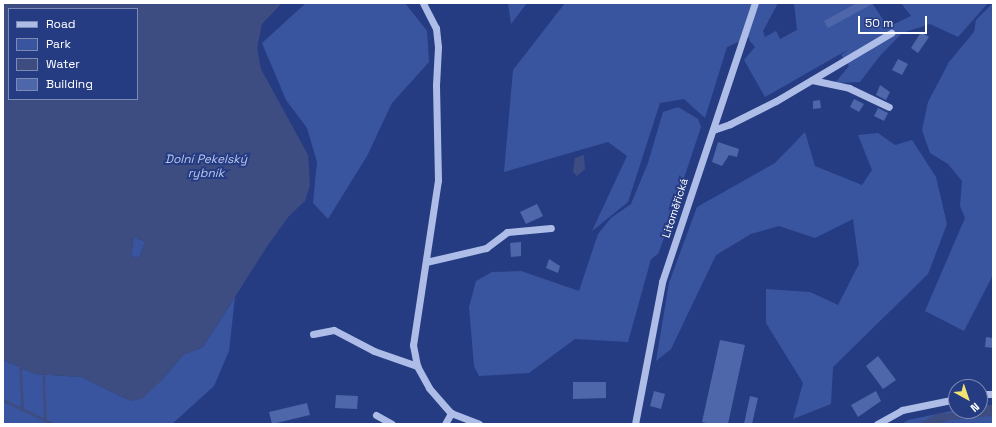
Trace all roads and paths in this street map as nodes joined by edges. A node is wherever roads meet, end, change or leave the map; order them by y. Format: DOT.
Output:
graph roads {
  1 [pos="423,3"];
  2 [pos="755,3"];
  3 [pos="891,33"];
  4 [pos="812,80"];
  5 [pos="889,107"];
  6 [pos="713,130"];
  7 [pos="551,228"];
  8 [pos="426,262"];
  9 [pos="313,334"];
  10 [pos="417,366"];
  11 [pos="948,401"];
  12 [pos="451,413"];
  13 [pos="376,415"];
  14 [pos="392,424"];
  15 [pos="444,424"];
  16 [pos="479,424"];
  17 [pos="635,424"];
  18 [pos="876,424"];
  1 -- 8 [label="street"];
  2 -- 6 [label="street, Litoměřická"];
  3 -- 4 [label="street"];
  4 -- 5 [label="street"];
  4 -- 6 [label="street"];
  6 -- 17 [label="street, Litoměřická"];
  7 -- 8 [label="street"];
  8 -- 10 [label="street"];
  9 -- 10 [label="street"];
  10 -- 12 [label="street"];
  11 -- 18 [label="street"];
  12 -- 15 [label="street"];
  12 -- 16 [label="street"];
  13 -- 14 [label="street"];
}
